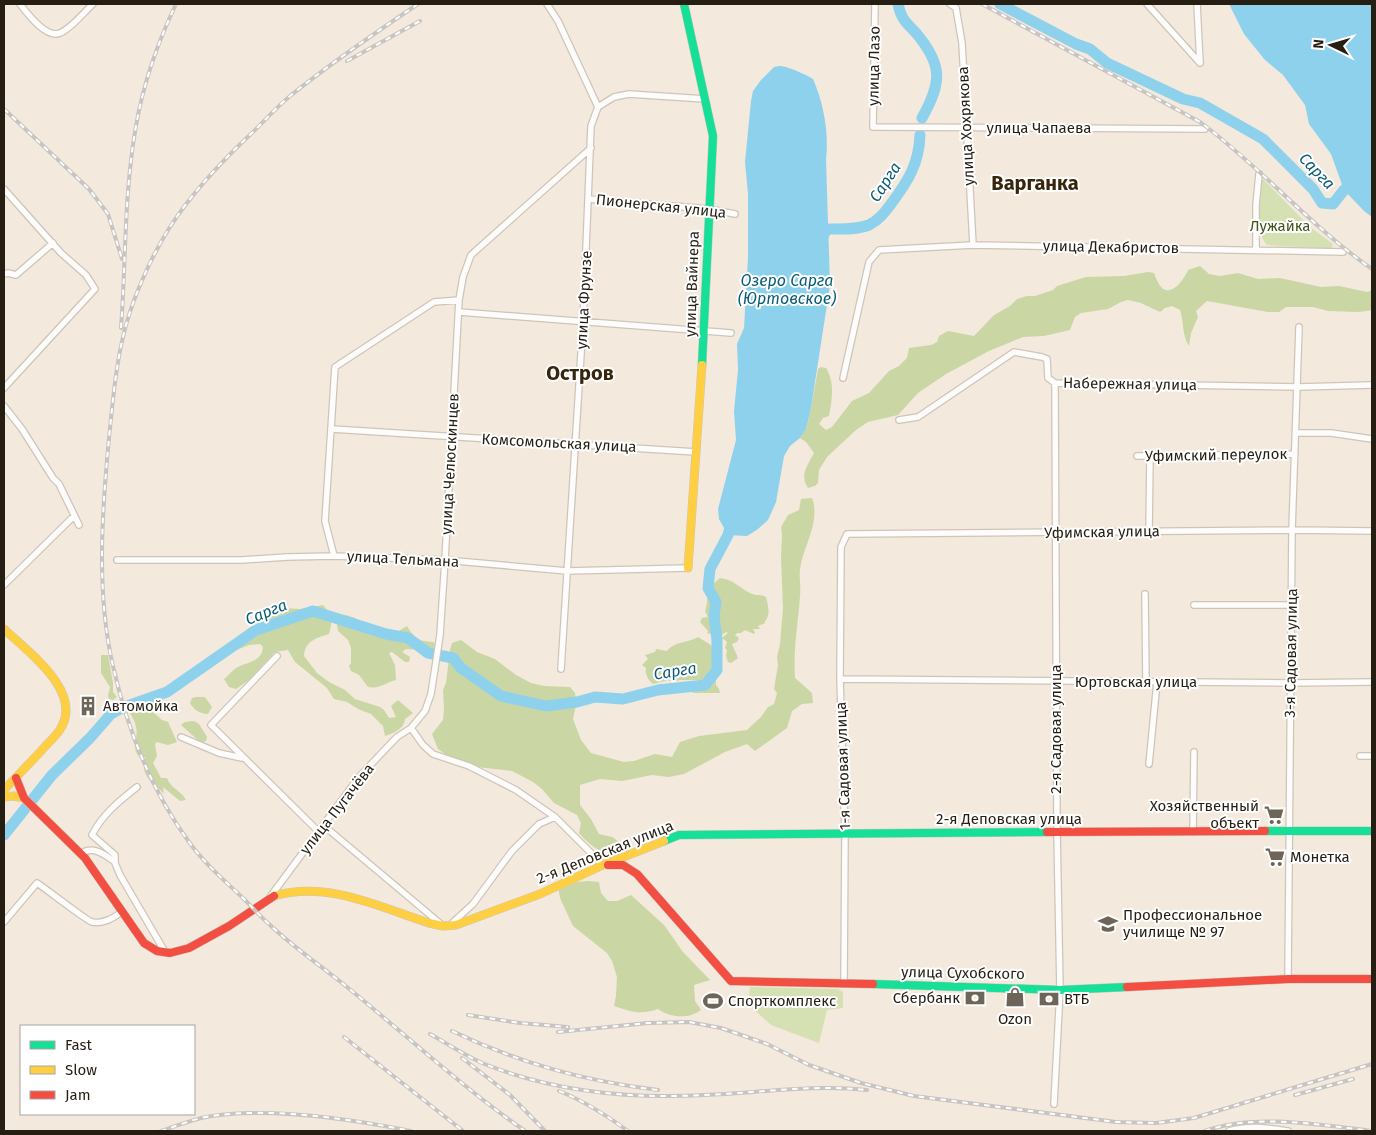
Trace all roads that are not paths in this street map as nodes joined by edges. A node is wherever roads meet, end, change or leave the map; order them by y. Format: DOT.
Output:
graph roads {
  1 [pos="20,4"];
  2 [pos="93,4"];
  3 [pos="547,4"];
  4 [pos="684,4"];
  5 [pos="875,4"];
  6 [pos="950,4"];
  7 [pos="1147,4"];
  8 [pos="1197,4"];
  9 [pos="705,99"];
  10 [pos="598,107"];
  11 [pos="873,127"];
  12 [pos="966,127"];
  13 [pos="1205,129"];
  14 [pos="591,148"];
  15 [pos="1259,174"];
  16 [pos="4,189"];
  17 [pos="588,198"];
  18 [pos="709,209"];
  19 [pos="735,214"];
  20 [pos="53,244"];
  21 [pos="973,245"];
  22 [pos="1256,250"];
  23 [pos="1343,252"];
  24 [pos="4,274"];
  25 [pos="459,300"];
  26 [pos="459,312"];
  27 [pos="584,322"];
  28 [pos="1298,326"];
  29 [pos="704,331"];
  30 [pos="731,333"];
  31 [pos="843,378"];
  32 [pos="1055,383"];
  33 [pos="1372,385"];
  34 [pos="1298,387"];
  35 [pos="4,388"];
  36 [pos="4,406"];
  37 [pos="899,420"];
  38 [pos="332,429"];
  39 [pos="1296,434"];
  40 [pos="453,437"];
  41 [pos="1372,439"];
  42 [pos="575,444"];
  43 [pos="696,452"];
  44 [pos="1295,454"];
  45 [pos="1137,456"];
  46 [pos="1150,456"];
  47 [pos="74,516"];
  48 [pos="79,525"];
  49 [pos="1292,530"];
  50 [pos="1372,531"];
  51 [pos="1055,532"];
  52 [pos="1149,532"];
  53 [pos="841,548"];
  54 [pos="334,556"];
  55 [pos="117,560"];
  56 [pos="445,560"];
  57 [pos="688,568"];
  58 [pos="567,571"];
  59 [pos="4,585"];
  60 [pos="1145,594"];
  61 [pos="1194,605"];
  62 [pos="1291,605"];
  63 [pos="4,629"];
  64 [pos="277,656"];
  65 [pos="561,669"];
  66 [pos="840,679"];
  67 [pos="1056,681"];
  68 [pos="1146,682"];
  69 [pos="1156,682"];
  70 [pos="1372,682"];
  71 [pos="1291,683"];
  72 [pos="412,728"];
  73 [pos="181,737"];
  74 [pos="1194,752"];
  75 [pos="1360,756"];
  76 [pos="1372,756"];
  77 [pos="244,759"];
  78 [pos="1149,764"];
  79 [pos="16,778"];
  80 [pos="137,786"];
  81 [pos="4,790"];
  82 [pos="4,796"];
  83 [pos="24,798"];
  84 [pos="555,817"];
  85 [pos="323,825"];
  86 [pos="1288,831"];
  87 [pos="318,832"];
  88 [pos="1057,832"];
  89 [pos="1193,832"];
  90 [pos="1372,832"];
  91 [pos="845,833"];
  92 [pos="80,854"];
  93 [pos="115,862"];
  94 [pos="603,865"];
  95 [pos="270,897"];
  96 [pos="122,912"];
  97 [pos="4,922"];
  98 [pos="447,926"];
  99 [pos="165,952"];
  100 [pos="1288,979"];
  101 [pos="1372,979"];
  102 [pos="844,984"];
  103 [pos="1060,990"];
  104 [pos="1054,1104"];
  105 [pos="1229,1131"];
  106 [pos="1288,1131"];
  1 -- 2 [label="street"];
  3 -- 10 [label="street"];
  4 -- 9 [label="street, улица Вайнера"];
  5 -- 11 [label="street, улица Лазо"];
  6 -- 12 [label="street, улица Хохрякова"];
  7 -- 8 [label="street"];
  9 -- 10 [label="street"];
  9 -- 18 [label="street, улица Вайнера"];
  10 -- 14 [label="street, улица Фрунзе"];
  11 -- 12 [label="street, улица Чапаева"];
  12 -- 13 [label="street, улица Чапаева"];
  12 -- 21 [label="street, улица Хохрякова"];
  14 -- 17 [label="street, улица Фрунзе"];
  14 -- 25 [label="street, улица Челюскинцев"];
  15 -- 22 [label="street"];
  16 -- 20 [label="street"];
  17 -- 18 [label="street, Пионерская улица"];
  17 -- 27 [label="street, улица Фрунзе"];
  18 -- 19 [label="street, Пионерская улица"];
  18 -- 29 [label="street, улица Вайнера"];
  20 -- 24 [label="street"];
  20 -- 35 [label="street"];
  21 -- 22 [label="street, улица Декабристов"];
  21 -- 31 [label="street, улица Декабристов"];
  22 -- 23 [label="street, улица Декабристов"];
  25 -- 26 [label="street, улица Челюскинцев"];
  25 -- 38 [label="street"];
  26 -- 27 [label="street"];
  26 -- 40 [label="street, улица Челюскинцев"];
  27 -- 29 [label="street"];
  27 -- 42 [label="street, улица Фрунзе"];
  28 -- 34 [label="street, 3-я Садовая улица"];
  29 -- 30 [label="street"];
  29 -- 43 [label="street, улица Вайнера"];
  32 -- 34 [label="street, Набережная улица"];
  32 -- 37 [label="street, Набережная улица"];
  32 -- 51 [label="street, 2-я Садовая улица"];
  33 -- 34 [label="street, Набережная улица"];
  34 -- 39 [label="street, 3-я Садовая улица"];
  36 -- 47 [label="street"];
  38 -- 40 [label="street, Комсомольская улица"];
  38 -- 54 [label="street"];
  39 -- 41 [label="street"];
  39 -- 44 [label="street, 3-я Садовая улица"];
  40 -- 42 [label="street, Комсомольская улица"];
  40 -- 56 [label="street, улица Челюскинцев"];
  42 -- 43 [label="street, Комсомольская улица"];
  42 -- 58 [label="street, улица Фрунзе"];
  43 -- 57 [label="street, улица Вайнера"];
  44 -- 46 [label="street, Уфимский переулок"];
  44 -- 49 [label="street, 3-я Садовая улица"];
  45 -- 46 [label="street, Уфимский переулок"];
  46 -- 52 [label="street"];
  47 -- 48 [label="street"];
  47 -- 59 [label="street"];
  49 -- 50 [label="street, Уфимская улица"];
  49 -- 52 [label="street, Уфимская улица"];
  49 -- 62 [label="street, 3-я Садовая улица"];
  51 -- 52 [label="street, Уфимская улица"];
  51 -- 53 [label="street, Уфимская улица"];
  51 -- 67 [label="street, 2-я Садовая улица"];
  53 -- 66 [label="street, 1-я Садовая улица"];
  54 -- 55 [label="street, улица Тельмана"];
  54 -- 56 [label="street, улица Тельмана"];
  56 -- 58 [label="street, улица Тельмана"];
  56 -- 72 [label="street, улица Челюскинцев"];
  57 -- 58 [label="street, улица Тельмана"];
  58 -- 65 [label="street, улица Фрунзе"];
  60 -- 68 [label="street"];
  61 -- 62 [label="street"];
  62 -- 71 [label="street, 3-я Садовая улица"];
  63 -- 79 [label="street"];
  64 -- 77 [label="street"];
  66 -- 67 [label="street, Юртовская улица"];
  66 -- 91 [label="street, 1-я Садовая улица"];
  67 -- 68 [label="street, Юртовская улица"];
  67 -- 88 [label="street, 2-я Садовая улица"];
  68 -- 69 [label="street, Юртовская улица"];
  69 -- 71 [label="street, Юртовская улица"];
  69 -- 78 [label="street"];
  70 -- 71 [label="street, Юртовская улица"];
  71 -- 86 [label="street, 3-я Садовая улица"];
  72 -- 84 [label="street"];
  72 -- 85 [label="street, улица Пугачёва"];
  73 -- 77 [label="street"];
  74 -- 89 [label="street"];
  75 -- 76 [label="street"];
  77 -- 87 [label="street"];
  79 -- 81 [label="street"];
  79 -- 83 [label="street"];
  80 -- 93 [label="street"];
  82 -- 83 [label="street"];
  83 -- 92 [label="street"];
  84 -- 94 [label="street"];
  84 -- 98 [label="street"];
  85 -- 87 [label="street, улица Пугачёва"];
  85 -- 98 [label="street"];
  86 -- 89 [label="street, 2-я Деповская улица"];
  86 -- 90 [label="street, 2-я Деповская улица"];
  86 -- 100 [label="street, 3-я Садовая улица"];
  87 -- 95 [label="street, улица Пугачёва"];
  88 -- 89 [label="street, 2-я Деповская улица"];
  88 -- 91 [label="street, 2-я Деповская улица"];
  88 -- 103 [label="street, 2-я Садовая улица"];
  91 -- 94 [label="street, 2-я Деповская улица"];
  91 -- 102 [label="street, 1-я Садовая улица"];
  92 -- 93 [label="street"];
  92 -- 96 [label="street"];
  93 -- 99 [label="street"];
  94 -- 98 [label="street, 2-я Деповская улица"];
  94 -- 102 [label="street, улица Сухобского"];
  95 -- 98 [label="street"];
  95 -- 99 [label="street"];
  96 -- 97 [label="street"];
  96 -- 99 [label="street"];
  100 -- 101 [label="street, улица Сухобского"];
  100 -- 103 [label="street, улица Сухобского"];
  102 -- 103 [label="street, улица Сухобского"];
  103 -- 104 [label="street, 2-я Садовая улица"];
  105 -- 106 [label="street"];
}
